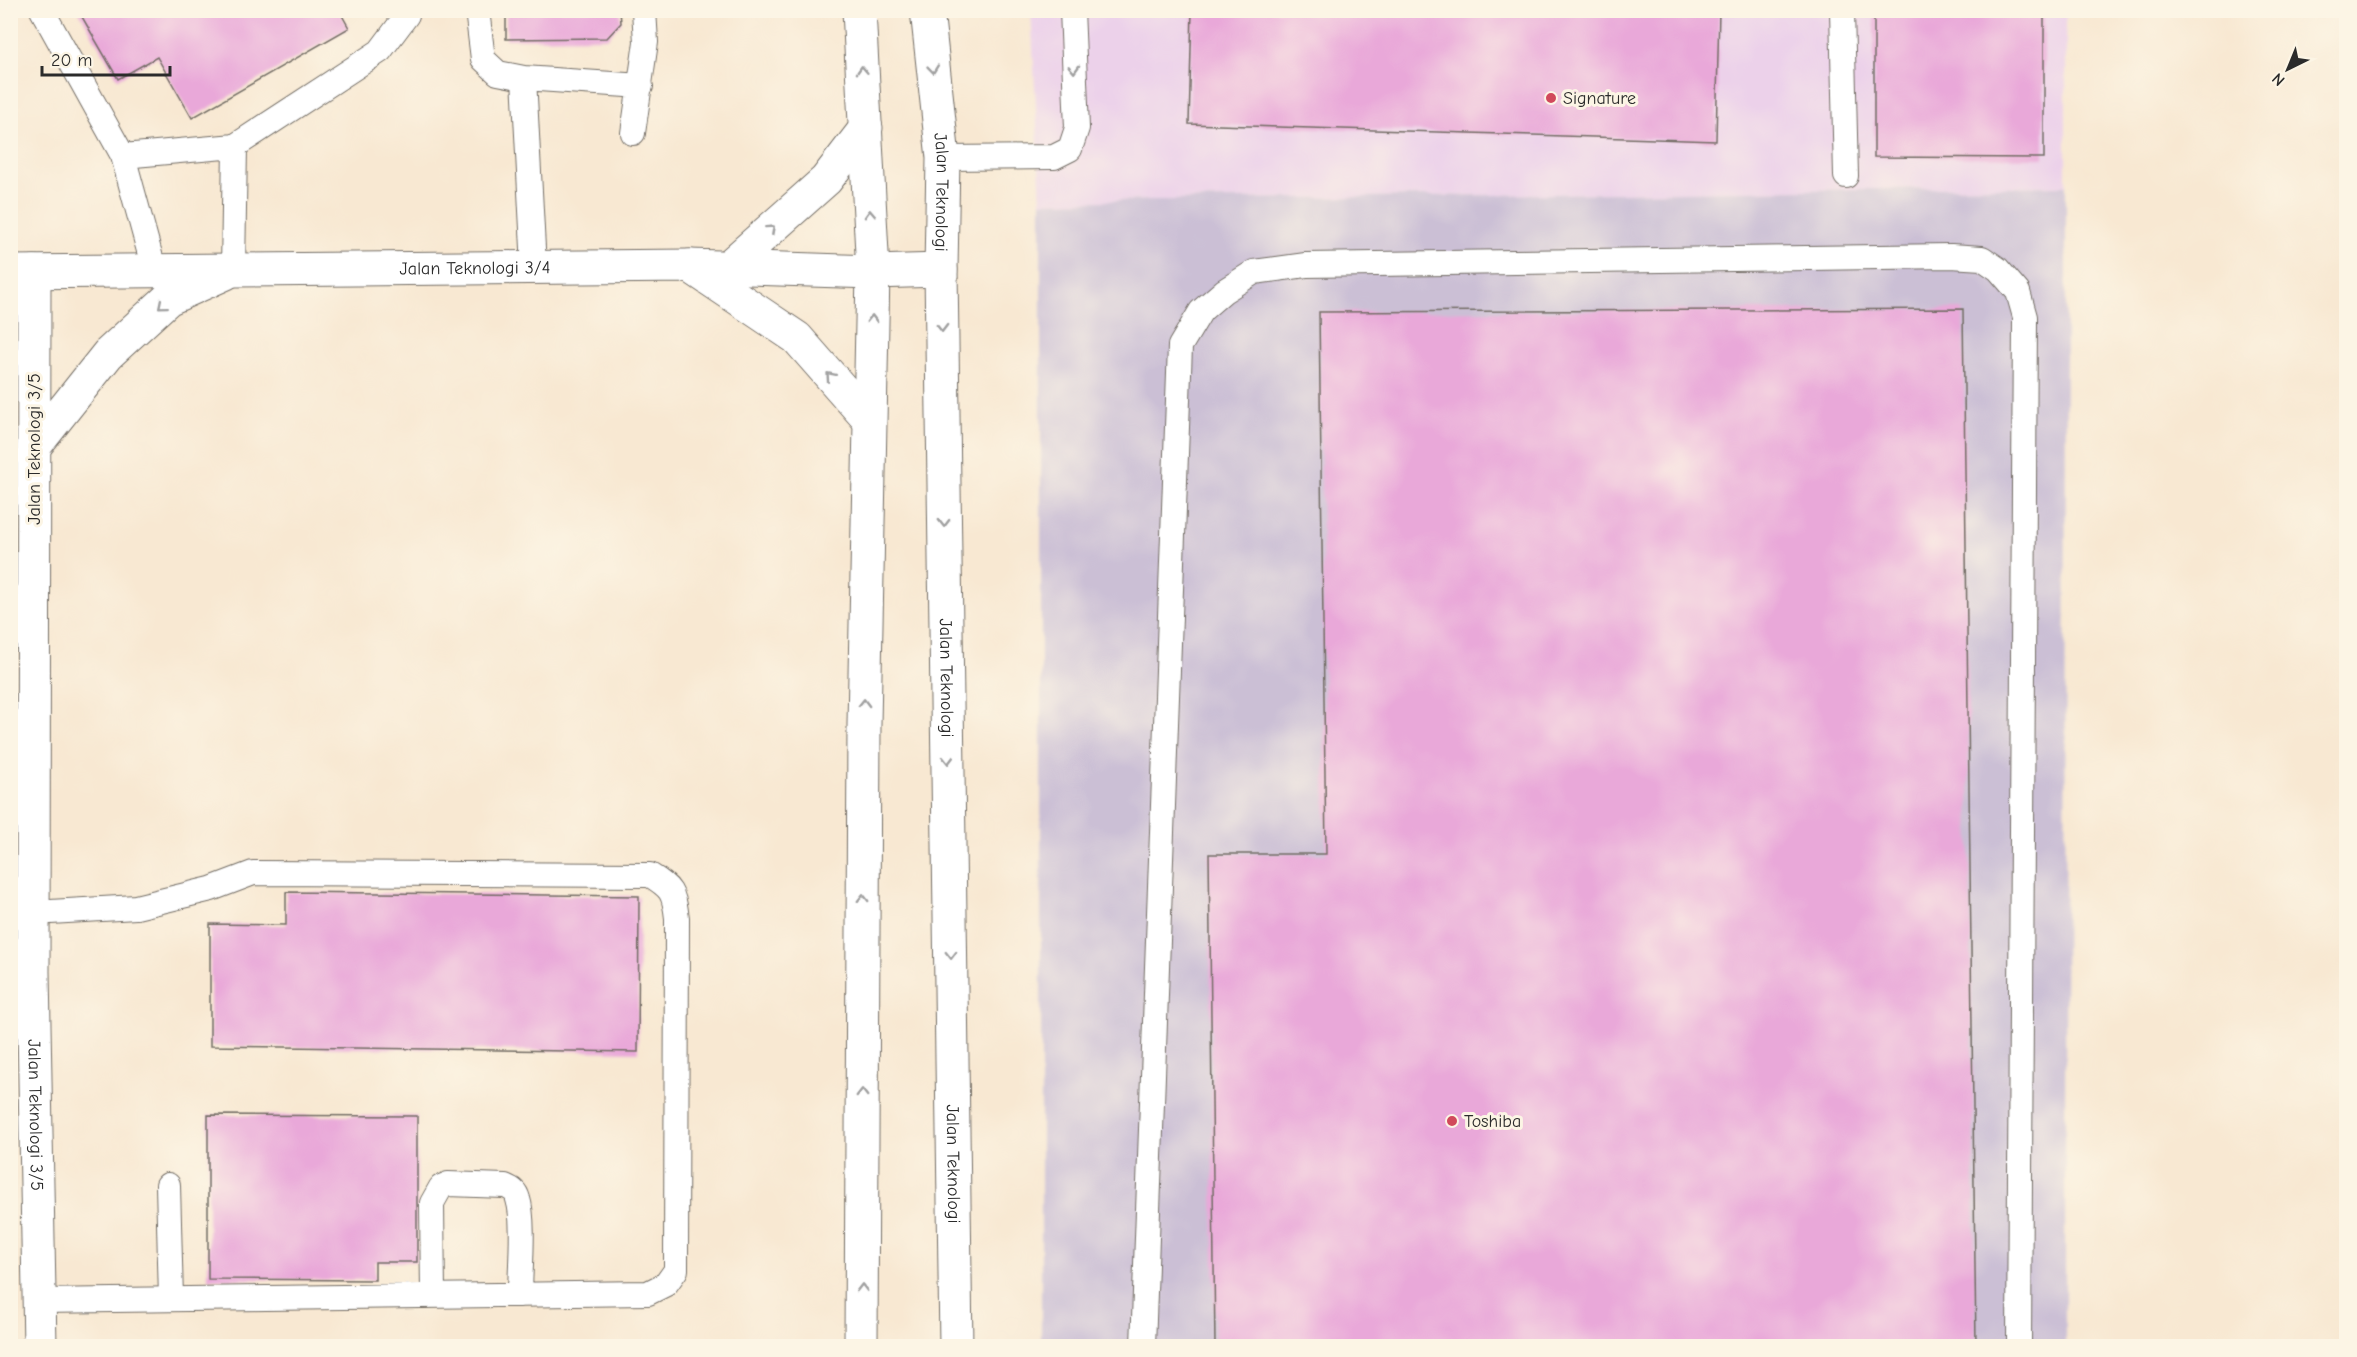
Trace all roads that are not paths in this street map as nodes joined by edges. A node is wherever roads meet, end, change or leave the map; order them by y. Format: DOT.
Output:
graph roads {
  1 [pos="42,10"];
  2 [pos="408,10"];
  3 [pos="477,10"];
  4 [pos="644,10"];
  5 [pos="859,10"];
  6 [pos="927,10"];
  7 [pos="1072,10"];
  8 [pos="1842,10"];
  9 [pos="524,78"];
  10 [pos="640,86"];
  11 [pos="866,128"];
  12 [pos="633,133"];
  13 [pos="235,146"];
  14 [pos="123,156"];
  15 [pos="943,158"];
  16 [pos="1846,176"];
  17 [pos="690,266"];
  18 [pos="534,267"];
  19 [pos="728,267"];
  20 [pos="154,269"];
  21 [pos="233,270"];
  22 [pos="941,270"];
  23 [pos="22,272"];
  24 [pos="873,272"];
  25 [pos="10,402"];
  26 [pos="869,420"];
  27 [pos="34,437"];
  28 [pos="33,913"];
  29 [pos="22,972"];
  30 [pos="168,1185"];
  31 [pos="520,1295"];
  32 [pos="433,1296"];
  33 [pos="171,1299"];
  34 [pos="39,1301"];
  35 [pos="40,1347"];
  36 [pos="861,1347"];
  37 [pos="956,1347"];
  38 [pos="1143,1347"];
  39 [pos="2019,1347"];
  1 -- 14 [label="lane"];
  2 -- 13 [label="lane"];
  3 -- 9 [label="lane"];
  4 -- 10 [label="lane"];
  11 -- 5 [label="street, one-way"];
  6 -- 15 [label="street, Jalan Teknologi, one-way"];
  7 -- 15 [label="lane, one-way"];
  8 -- 16 [label="lane"];
  9 -- 10 [label="lane"];
  9 -- 18 [label="lane"];
  10 -- 12 [label="lane"];
  19 -- 11 [label="street, one-way"];
  24 -- 11 [label="street, one-way"];
  13 -- 14 [label="lane"];
  13 -- 21 [label="lane"];
  14 -- 20 [label="lane"];
  15 -- 22 [label="street, Jalan Teknologi"];
  17 -- 18 [label="street, Jalan Teknologi 3/4"];
  17 -- 19 [label="street, Jalan Teknologi 3/4"];
  26 -- 17 [label="street, one-way"];
  18 -- 21 [label="street, Jalan Teknologi 3/4"];
  19 -- 24 [label="street, Jalan Teknologi 3/4"];
  20 -- 21 [label="street, Jalan Teknologi 3/4"];
  20 -- 23 [label="street, Jalan Teknologi 3/4"];
  21 -- 27 [label="street, one-way"];
  22 -- 24 [label="street, Jalan Teknologi 3/4"];
  22 -- 37 [label="street, Jalan Teknologi, one-way"];
  23 -- 27 [label="street, Jalan Teknologi 3/5"];
  26 -- 24 [label="street, one-way"];
  25 -- 27 [label="street"];
  36 -- 26 [label="street, one-way"];
  27 -- 28 [label="street, Jalan Teknologi 3/5"];
  28 -- 29 [label="street, Jalan Teknologi 3/5"];
  28 -- 31 [label="lane"];
  29 -- 34 [label="street, Jalan Teknologi 3/5"];
  30 -- 33 [label="lane"];
  31 -- 32 [label="lane"];
  31 -- 32 [label="lane"];
  32 -- 33 [label="lane"];
  33 -- 34 [label="lane"];
  34 -- 35 [label="street, Jalan Teknologi 3/5"];
  38 -- 39 [label="lane"];
}
